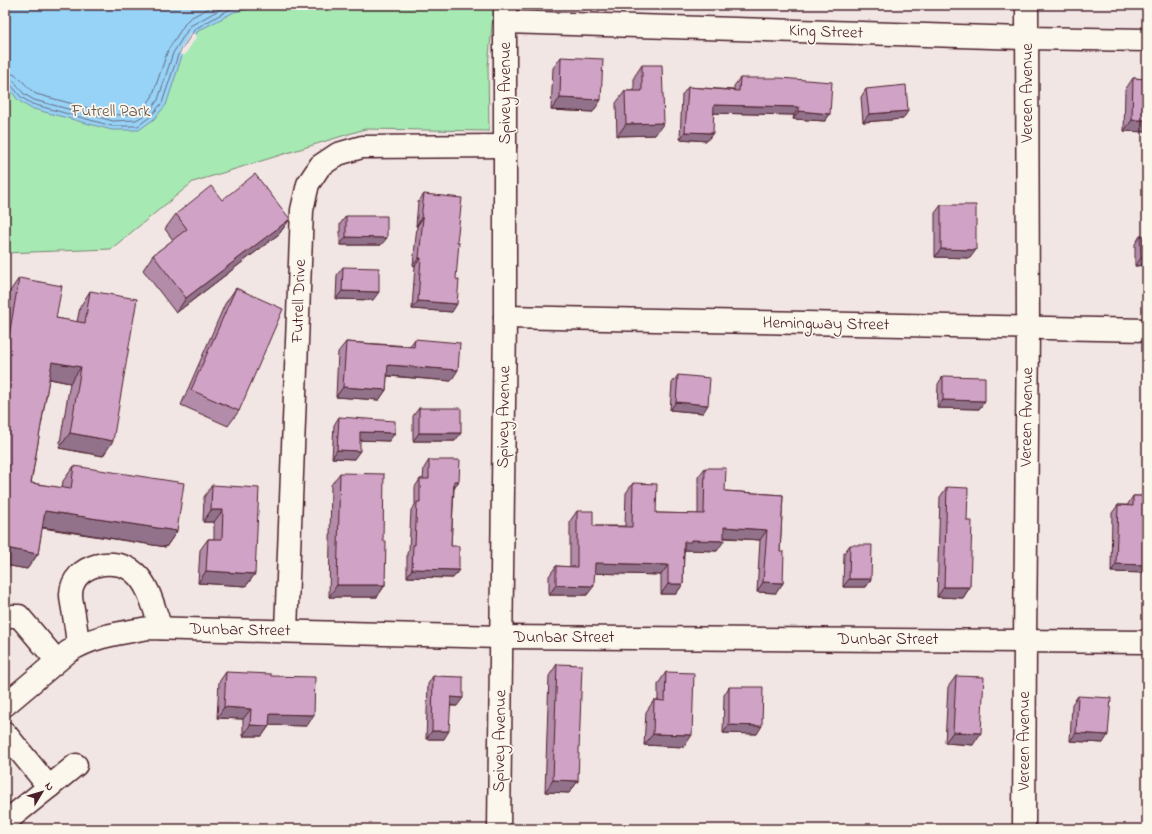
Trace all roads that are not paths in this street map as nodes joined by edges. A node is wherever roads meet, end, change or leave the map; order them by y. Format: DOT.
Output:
graph roads {
  1 [pos="1027,5"];
  2 [pos="505,14"];
  3 [pos="1026,38"];
  4 [pos="1147,40"];
  5 [pos="505,146"];
  6 [pos="505,317"];
  7 [pos="1028,329"];
  8 [pos="1147,330"];
  9 [pos="5,616"];
  10 [pos="161,628"];
  11 [pos="286,630"];
  12 [pos="501,637"];
  13 [pos="1025,640"];
  14 [pos="1147,642"];
  15 [pos="78,645"];
  16 [pos="57,661"];
  17 [pos="5,705"];
  18 [pos="5,734"];
  19 [pos="76,765"];
  20 [pos="49,787"];
  21 [pos="5,820"];
  22 [pos="498,829"];
  23 [pos="1024,829"];
  1 -- 3 [label="street, Vereen Avenue"];
  2 -- 3 [label="street, King Street"];
  2 -- 5 [label="street, Spivey Avenue"];
  3 -- 4 [label="street, King Street"];
  3 -- 7 [label="street, Vereen Avenue"];
  5 -- 6 [label="street, Spivey Avenue"];
  5 -- 11 [label="street, Futrell Drive"];
  6 -- 7 [label="street, Hemingway Street"];
  6 -- 12 [label="street, Spivey Avenue"];
  7 -- 8 [label="street, Hemingway Street"];
  7 -- 13 [label="street, Vereen Avenue"];
  9 -- 16 [label="street"];
  10 -- 11 [label="street, Dunbar Street"];
  10 -- 15 [label="street, Dunbar Street"];
  10 -- 15 [label="street"];
  11 -- 12 [label="street, Dunbar Street"];
  12 -- 13 [label="street, Dunbar Street"];
  12 -- 22 [label="street, Spivey Avenue"];
  13 -- 14 [label="street, Dunbar Street"];
  13 -- 23 [label="street, Vereen Avenue"];
  15 -- 16 [label="street, Dunbar Street"];
  16 -- 17 [label="street, Dunbar Street"];
  18 -- 20 [label="street"];
  19 -- 20 [label="street"];
  20 -- 21 [label="street"];
}
